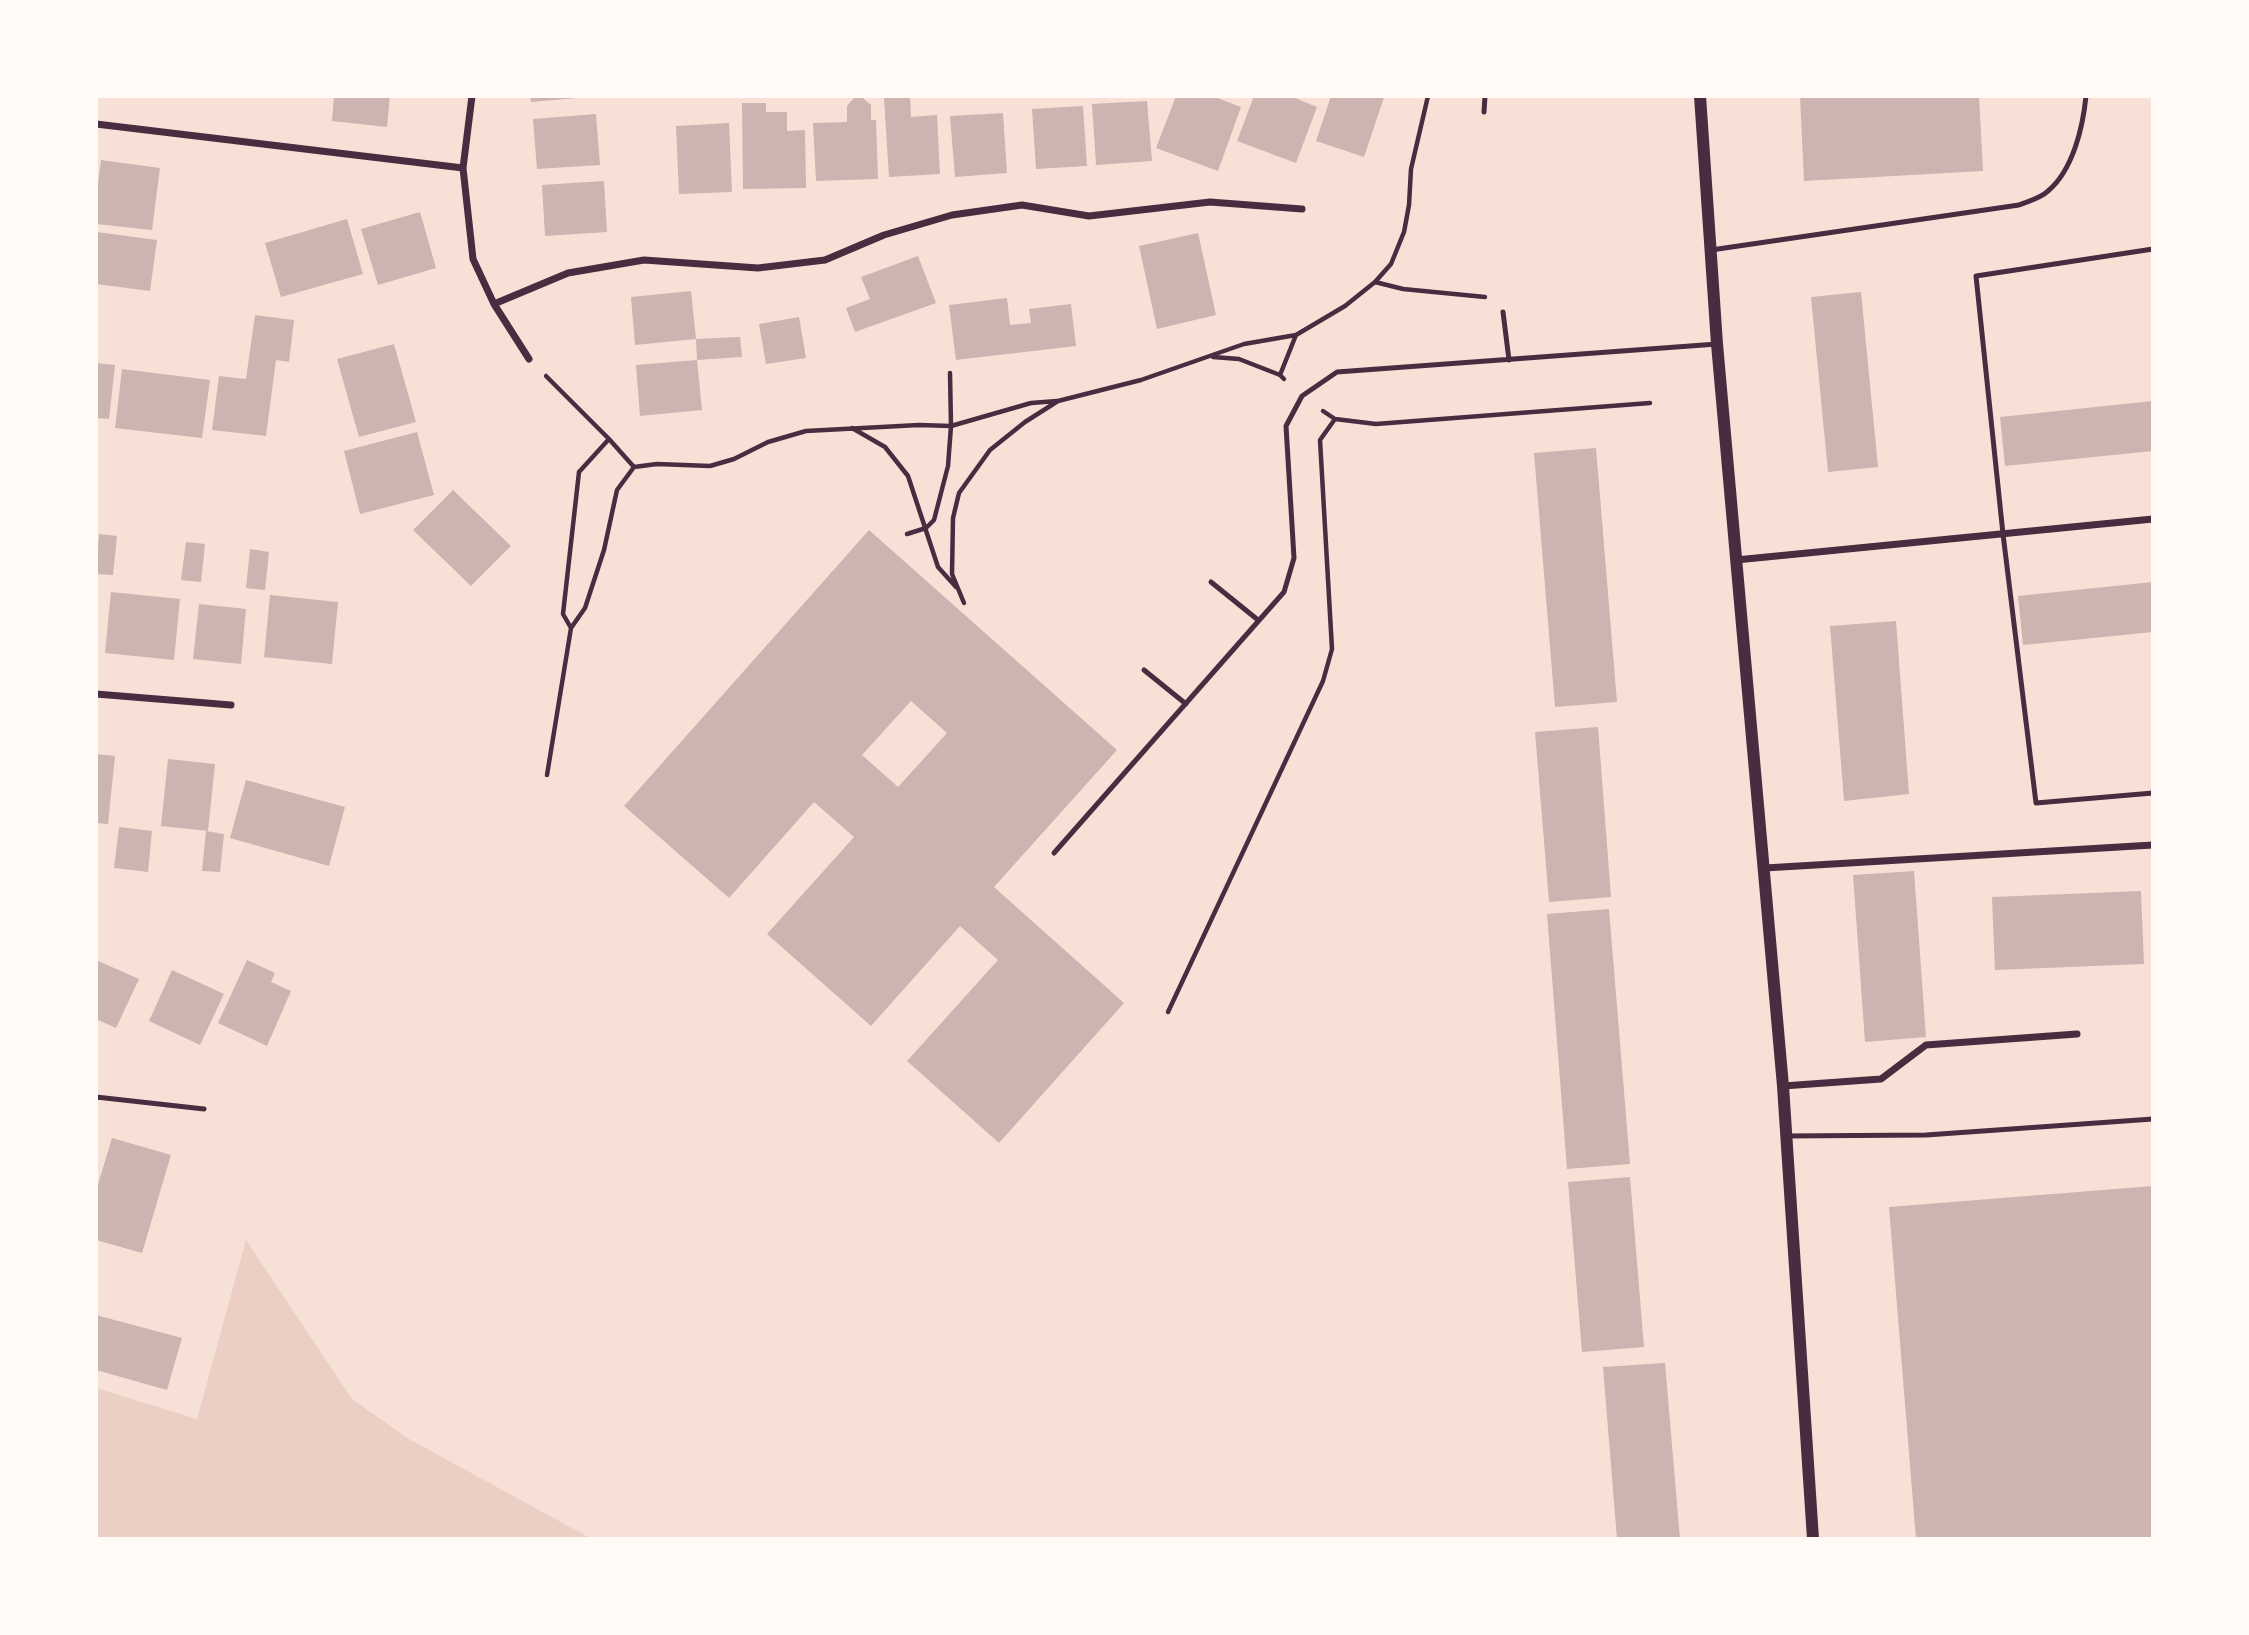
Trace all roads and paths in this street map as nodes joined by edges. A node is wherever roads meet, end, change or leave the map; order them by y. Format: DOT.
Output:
graph roads {
  1 [pos="472,96"];
  2 [pos="1428,96"];
  3 [pos="1485,96"];
  4 [pos="1700,96"];
  5 [pos="2086,96"];
  6 [pos="1484,112"];
  7 [pos="96,124"];
  8 [pos="463,169"];
  9 [pos="1302,209"];
  10 [pos="2153,249"];
  11 [pos="1711,250"];
  12 [pos="1375,282"];
  13 [pos="1489,297"];
  14 [pos="494,304"];
  15 [pos="1503,312"];
  16 [pos="1296,335"];
  17 [pos="1717,344"];
  18 [pos="1209,356"];
  19 [pos="529,359"];
  20 [pos="1509,360"];
  21 [pos="950,373"];
  22 [pos="1280,375"];
  23 [pos="1302,396"];
  24 [pos="1058,401"];
  25 [pos="1650,403"];
  26 [pos="1335,419"];
  27 [pos="951,426"];
  28 [pos="852,427"];
  29 [pos="609,439"];
  30 [pos="634,467"];
  31 [pos="2153,519"];
  32 [pos="926,528"];
  33 [pos="907,534"];
  34 [pos="2003,534"];
  35 [pos="1736,561"];
  36 [pos="1212,582"];
  37 [pos="959,591"];
  38 [pos="964,603"];
  39 [pos="1258,620"];
  40 [pos="571,628"];
  41 [pos="1144,670"];
  42 [pos="96,694"];
  43 [pos="1186,704"];
  44 [pos="231,705"];
  45 [pos="547,775"];
  46 [pos="2153,793"];
  47 [pos="2153,845"];
  48 [pos="1054,853"];
  49 [pos="1765,868"];
  50 [pos="1168,1012"];
  51 [pos="2077,1034"];
  52 [pos="1783,1086"];
  53 [pos="96,1097"];
  54 [pos="204,1109"];
  55 [pos="2153,1119"];
  56 [pos="1786,1136"];
  57 [pos="1813,1539"];
  1 -- 8 [label="street"];
  2 -- 12 [label="path"];
  3 -- 6 [label="lane"];
  4 -- 11 [label="street"];
  5 -- 11 [label="lane"];
  7 -- 8 [label="street"];
  8 -- 14 [label="street"];
  9 -- 14 [label="street"];
  10 -- 34 [label="lane"];
  11 -- 17 [label="street"];
  12 -- 13 [label="path"];
  12 -- 16 [label="path"];
  14 -- 19 [label="street"];
  15 -- 20 [label="lane"];
  16 -- 18 [label="path"];
  16 -- 22 [label="path"];
  17 -- 20 [label="lane"];
  17 -- 35 [label="street"];
  18 -- 22 [label="path"];
  18 -- 24 [label="path"];
  19 -- 29 [label="path"];
  20 -- 23 [label="lane"];
  21 -- 27 [label="path"];
  22 -- 23 [label="path"];
  23 -- 26 [label="path"];
  23 -- 39 [label="lane"];
  24 -- 27 [label="path"];
  24 -- 37 [label="path"];
  25 -- 26 [label="path"];
  26 -- 50 [label="path"];
  27 -- 28 [label="path"];
  27 -- 32 [label="path"];
  28 -- 30 [label="path"];
  28 -- 32 [label="path"];
  29 -- 30 [label="path"];
  29 -- 40 [label="path"];
  30 -- 40 [label="path"];
  31 -- 34 [label="street"];
  32 -- 33 [label="path"];
  32 -- 37 [label="path"];
  34 -- 35 [label="street"];
  34 -- 46 [label="lane"];
  35 -- 49 [label="street"];
  36 -- 39 [label="lane"];
  37 -- 38 [label="path"];
  39 -- 43 [label="lane"];
  40 -- 45 [label="path"];
  41 -- 43 [label="lane"];
  42 -- 44 [label="street"];
  43 -- 48 [label="lane"];
  47 -- 49 [label="street"];
  49 -- 52 [label="street"];
  51 -- 52 [label="street"];
  52 -- 56 [label="street"];
  53 -- 54 [label="lane"];
  55 -- 56 [label="lane"];
  56 -- 57 [label="street"];
}
